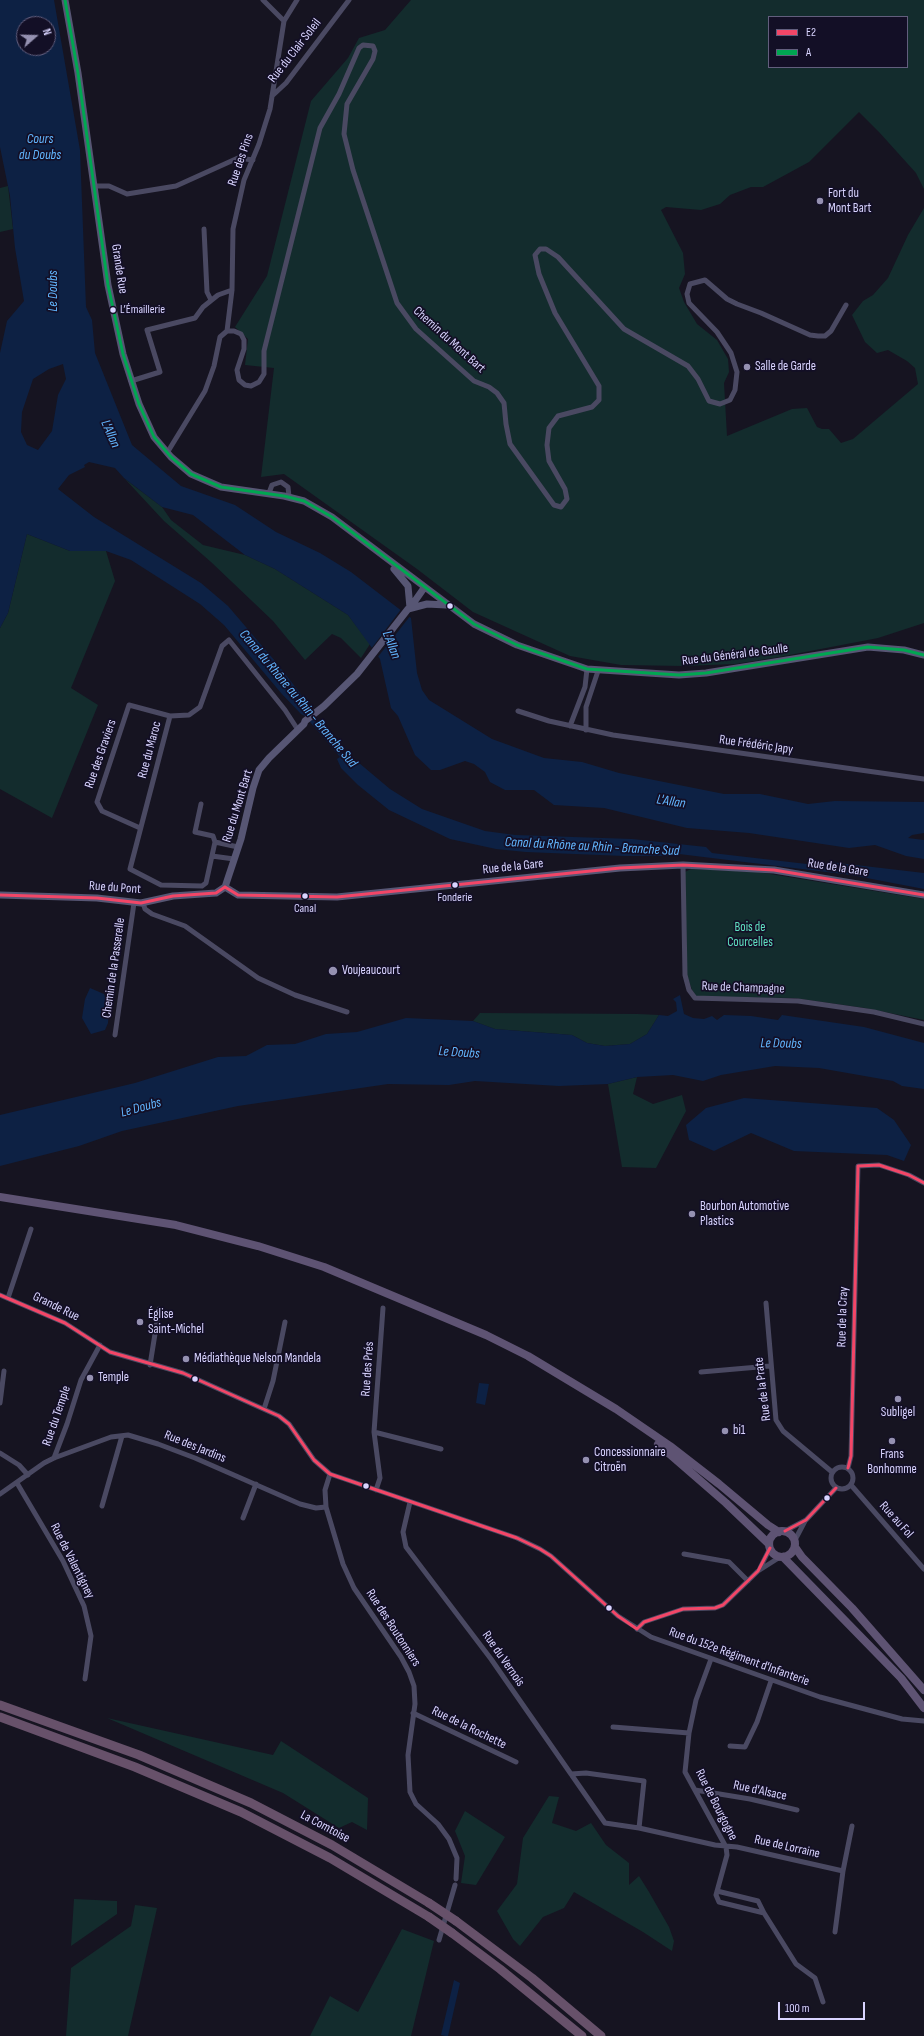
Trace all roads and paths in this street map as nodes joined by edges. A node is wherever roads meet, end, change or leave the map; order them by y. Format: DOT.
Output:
graph roads {
  1 [pos="65,0"];
  2 [pos="263,0"];
  3 [pos="297,0"];
  4 [pos="349,0"];
  5 [pos="284,21"];
  6 [pos="272,96"];
  7 [pos="253,160"];
  8 [pos="95,186"];
  9 [pos="204,229"];
  10 [pos="232,290"];
  11 [pos="212,300"];
  12 [pos="846,305"];
  13 [pos="227,331"];
  14 [pos="131,381"];
  15 [pos="167,453"];
  16 [pos="268,494"];
  17 [pos="286,496"];
  18 [pos="378,552"];
  19 [pos="424,588"];
  20 [pos="449,606"];
  21 [pos="409,608"];
  22 [pos="924,655"];
  23 [pos="587,669"];
  24 [pos="598,671"];
  25 [pos="518,711"];
  26 [pos="170,716"];
  27 [pos="570,726"];
  28 [pos="298,730"];
  29 [pos="586,730"];
  30 [pos="924,779"];
  31 [pos="201,804"];
  32 [pos="140,828"];
  33 [pos="215,842"];
  34 [pos="238,847"];
  35 [pos="212,856"];
  36 [pos="234,859"];
  37 [pos="683,864"];
  38 [pos="225,887"];
  39 [pos="0,895"];
  40 [pos="924,895"];
  41 [pos="143,903"];
  42 [pos="134,904"];
  43 [pos="347,1012"];
  44 [pos="924,1024"];
  45 [pos="115,1035"];
  46 [pos="924,1183"];
  47 [pos="0,1197"];
  48 [pos="31,1229"];
  49 [pos="0,1295"];
  50 [pos="8,1298"];
  51 [pos="766,1303"];
  52 [pos="383,1308"];
  53 [pos="159,1309"];
  54 [pos="285,1322"];
  55 [pos="456,1322"];
  56 [pos="100,1345"];
  57 [pos="150,1365"];
  58 [pos="770,1366"];
  59 [pos="4,1371"];
  60 [pos="700,1372"];
  61 [pos="0,1403"];
  62 [pos="264,1409"];
  63 [pos="374,1432"];
  64 [pos="122,1436"];
  65 [pos="441,1449"];
  66 [pos="0,1453"];
  67 [pos="54,1458"];
  68 [pos="848,1468"];
  69 [pos="832,1472"];
  70 [pos="330,1474"];
  71 [pos="28,1475"];
  72 [pos="17,1483"];
  73 [pos="256,1484"];
  74 [pos="851,1485"];
  75 [pos="836,1488"];
  76 [pos="376,1490"];
  77 [pos="0,1494"];
  78 [pos="410,1502"];
  79 [pos="102,1506"];
  80 [pos="326,1507"];
  81 [pos="243,1518"];
  82 [pos="806,1520"];
  83 [pos="782,1531"];
  84 [pos="795,1544"];
  85 [pos="770,1546"];
  86 [pos="684,1554"];
  87 [pos="781,1557"];
  88 [pos="924,1569"];
  89 [pos="758,1571"];
  90 [pos="748,1581"];
  91 [pos="637,1629"];
  92 [pos="711,1659"];
  93 [pos="85,1679"];
  94 [pos="770,1681"];
  95 [pos="924,1690"];
  96 [pos="0,1705"];
  97 [pos="924,1708"];
  98 [pos="413,1713"];
  99 [pos="0,1717"];
  100 [pos="902,1719"];
  101 [pos="924,1721"];
  102 [pos="924,1725"];
  103 [pos="613,1727"];
  104 [pos="689,1733"];
  105 [pos="730,1746"];
  106 [pos="516,1762"];
  107 [pos="571,1774"];
  108 [pos="696,1790"];
  109 [pos="796,1810"];
  110 [pos="605,1823"];
  111 [pos="852,1826"];
  112 [pos="639,1828"];
  113 [pos="726,1847"];
  114 [pos="843,1871"];
  115 [pos="456,1879"];
  116 [pos="455,1885"];
  117 [pos="717,1891"];
  118 [pos="764,1913"];
  119 [pos="835,1932"];
  120 [pos="440,1940"];
  121 [pos="823,2002"];
  122 [pos="582,2036"];
  123 [pos="601,2036"];
  1 -- 8 [label="main road, Grande Rue"];
  2 -- 5 [label="street"];
  3 -- 5 [label="street, Rue des Pins"];
  4 -- 6 [label="street, Rue du Clair Soleil"];
  5 -- 6 [label="street, Rue des Pins"];
  6 -- 7 [label="street, Rue des Pins"];
  7 -- 8 [label="street"];
  7 -- 10 [label="street, Rue des Pins"];
  8 -- 14 [label="main road, Grande Rue"];
  9 -- 11 [label="street"];
  10 -- 11 [label="street"];
  10 -- 13 [label="street, Rue des Pins"];
  11 -- 14 [label="street"];
  12 -- 13 [label="street, Chemin du Mont Bart"];
  13 -- 15 [label="street"];
  14 -- 15 [label="main road, Grande Rue"];
  15 -- 16 [label="main road, Grande Rue"];
  16 -- 17 [label="main road, Grande Rue"];
  16 -- 17 [label="street"];
  17 -- 18 [label="main road, Grande Rue"];
  18 -- 19 [label="main road, Rue du Général de Gaulle"];
  18 -- 21 [label="main road"];
  19 -- 20 [label="main road, Rue du Général de Gaulle"];
  19 -- 21 [label="main road, Rue du Mont Bart"];
  20 -- 21 [label="main road"];
  20 -- 23 [label="main road, Rue du Général de Gaulle"];
  21 -- 28 [label="main road, Rue du Mont Bart"];
  22 -- 24 [label="main road, Rue du Général de Gaulle"];
  23 -- 24 [label="main road, Rue du Général de Gaulle"];
  23 -- 27 [label="street"];
  24 -- 29 [label="street"];
  25 -- 27 [label="street, Rue Frédéric Japy"];
  26 -- 28 [label="street, Rue du Maroc"];
  26 -- 32 [label="street, Rue du Maroc"];
  26 -- 32 [label="street, Rue des Graviers"];
  27 -- 29 [label="street, Rue Frédéric Japy"];
  28 -- 34 [label="main road, Rue du Mont Bart"];
  29 -- 30 [label="street, Rue Frédéric Japy"];
  31 -- 33 [label="street"];
  32 -- 35 [label="street, Rue du Maroc"];
  33 -- 34 [label="street"];
  33 -- 35 [label="street"];
  34 -- 36 [label="main road, Rue du Mont Bart"];
  35 -- 36 [label="street"];
  36 -- 38 [label="main road, Rue du Mont Bart"];
  37 -- 38 [label="main road, Rue de la Gare"];
  37 -- 40 [label="main road, Rue de la Gare"];
  37 -- 44 [label="street, Rue de Champagne"];
  38 -- 41 [label="main road, Rue du Pont"];
  39 -- 42 [label="main road, Rue du Pont"];
  41 -- 42 [label="main road, Rue du Pont"];
  41 -- 43 [label="street"];
  42 -- 45 [label="street, Chemin de la Passerelle"];
  46 -- 68 [label="street, Rue de la Cray"];
  47 -- 55 [label="main road"];
  48 -- 50 [label="street"];
  49 -- 50 [label="street, Grande Rue"];
  50 -- 56 [label="street, Grande Rue"];
  51 -- 58 [label="street, Rue de la Prate"];
  52 -- 63 [label="street, Rue des Prés"];
  53 -- 57 [label="street"];
  54 -- 62 [label="street"];
  55 -- 83 [label="main road"];
  55 -- 85 [label="main road"];
  56 -- 57 [label="street, Rue du 152e Régiment d'Infanterie"];
  56 -- 67 [label="street, Rue du Temple"];
  57 -- 62 [label="street, Rue du 152e Régiment d'Infanterie"];
  58 -- 60 [label="street"];
  58 -- 69 [label="street, Rue de la Prate"];
  59 -- 61 [label="street"];
  62 -- 70 [label="street, Rue du 152e Régiment d'Infanterie"];
  63 -- 65 [label="street"];
  63 -- 76 [label="street, Rue des Prés"];
  64 -- 67 [label="street, Rue des Jardins"];
  64 -- 73 [label="street, Rue des Jardins"];
  64 -- 79 [label="street"];
  66 -- 71 [label="street"];
  67 -- 71 [label="street, Rue du Temple"];
  68 -- 69 [label="street"];
  68 -- 74 [label="street"];
  69 -- 75 [label="street"];
  70 -- 76 [label="street, Rue du 152e Régiment d'Infanterie"];
  70 -- 80 [label="street, Rue des Boutonniers"];
  71 -- 72 [label="street, Rue du Temple"];
  72 -- 77 [label="street, Rue du Temple"];
  72 -- 93 [label="street, Rue de Valentigney"];
  73 -- 80 [label="street, Rue des Jardins"];
  73 -- 81 [label="street"];
  74 -- 75 [label="street"];
  74 -- 88 [label="street, Rue au Fol"];
  75 -- 82 [label="street"];
  76 -- 78 [label="street, Rue du 152e Régiment d'Infanterie"];
  78 -- 91 [label="street, Rue du 152e Régiment d'Infanterie"];
  78 -- 107 [label="street, Rue du Vernois"];
  80 -- 98 [label="street, Rue des Boutonniers"];
  82 -- 83 [label="street"];
  82 -- 84 [label="street"];
  83 -- 84 [label="main road"];
  83 -- 85 [label="main road"];
  84 -- 87 [label="main road"];
  84 -- 95 [label="main road"];
  85 -- 87 [label="main road"];
  85 -- 89 [label="street"];
  86 -- 90 [label="street"];
  87 -- 89 [label="street"];
  87 -- 97 [label="main road"];
  89 -- 90 [label="street"];
  90 -- 91 [label="street"];
  91 -- 92 [label="street, Rue du 152e Régiment d'Infanterie"];
  92 -- 94 [label="street, Rue du 152e Régiment d'Infanterie"];
  92 -- 104 [label="street, Rue de Bourgogne"];
  94 -- 100 [label="street, Rue du 152e Régiment d'Infanterie"];
  94 -- 105 [label="street"];
  96 -- 123 [label="highway, La Comtoise, bridge"];
  98 -- 106 [label="street, Rue de la Rochette"];
  98 -- 115 [label="street, Rue des Boutonniers"];
  99 -- 122 [label="highway, La Comtoise, bridge"];
  100 -- 101 [label="street, Rue du 152e Régiment d'Infanterie"];
  100 -- 102 [label="street, Rue du 152e Régiment d'Infanterie"];
  103 -- 104 [label="street"];
  104 -- 108 [label="street, Rue de Bourgogne"];
  107 -- 110 [label="street, Rue du Vernois"];
  107 -- 112 [label="street"];
  108 -- 109 [label="street, Rue d'Alsace"];
  108 -- 113 [label="street, Rue de Bourgogne"];
  110 -- 112 [label="street, Rue de Lorraine"];
  111 -- 114 [label="street"];
  112 -- 113 [label="street, Rue de Lorraine"];
  113 -- 114 [label="street, Rue de Lorraine"];
  113 -- 117 [label="street, Rue de Bourgogne"];
  114 -- 119 [label="street"];
  116 -- 120 [label="street"];
  117 -- 118 [label="street"];
  117 -- 118 [label="street"];
  118 -- 121 [label="street"];
}
